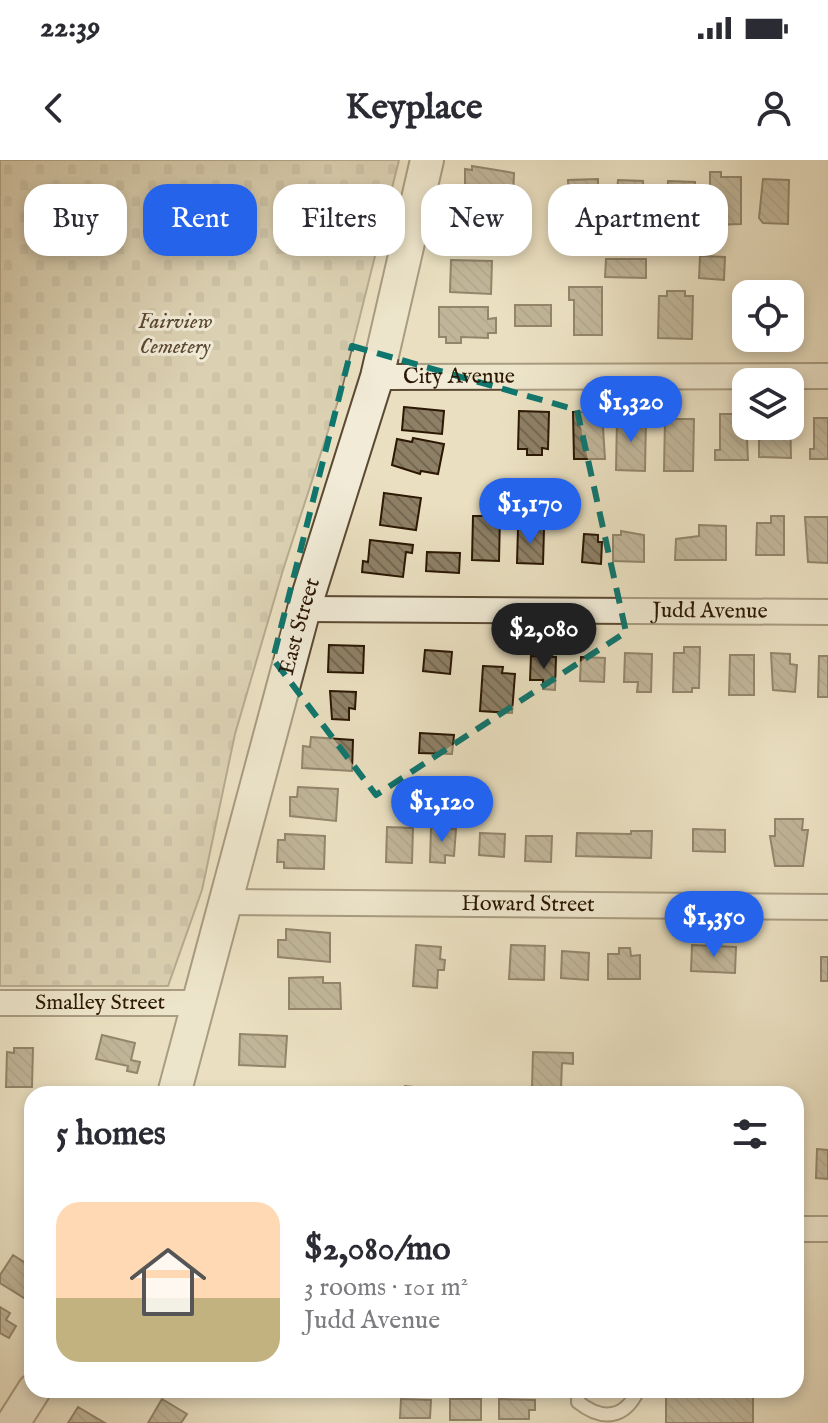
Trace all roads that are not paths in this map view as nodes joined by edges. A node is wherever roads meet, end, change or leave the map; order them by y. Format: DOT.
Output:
graph roads {
  1 [pos="427,160"];
  2 [pos="828,376"];
  3 [pos="377,377"];
  4 [pos="304,609"];
  5 [pos="828,612"];
  6 [pos="226,902"];
  7 [pos="828,907"];
  8 [pos="0,1003"];
  9 [pos="198,1003"];
  10 [pos="176,1086"];
  11 [pos="804,1229"];
  12 [pos="828,1229"];
  13 [pos="29,1398"];
  14 [pos="578,1398"];
  15 [pos="634,1398"];
  16 [pos="13,1423"];
  1 -- 3 [label="street, East Street"];
  2 -- 3 [label="street, City Avenue"];
  3 -- 4 [label="street, East Street"];
  4 -- 5 [label="street, Judd Avenue"];
  4 -- 6 [label="street, East Street"];
  6 -- 7 [label="street, Howard Street"];
  6 -- 9 [label="street, East Street"];
  8 -- 9 [label="street, Smalley Street"];
  9 -- 10 [label="street, East Street"];
  11 -- 12 [label="street"];
  13 -- 16 [label="street"];
  14 -- 15 [label="lane"];
}
